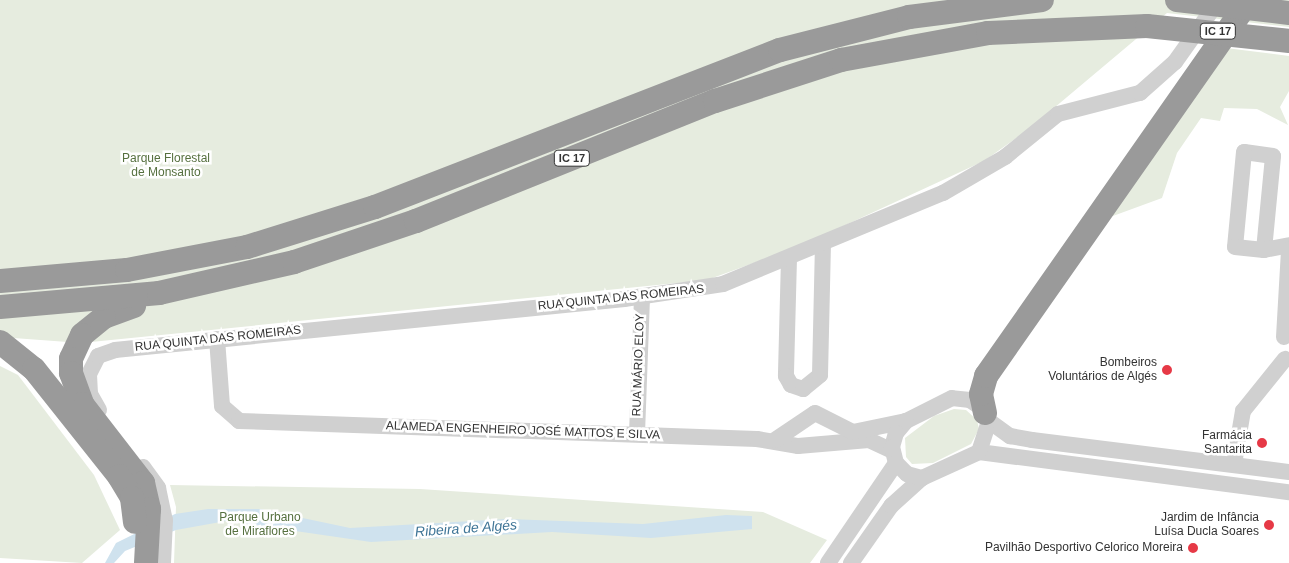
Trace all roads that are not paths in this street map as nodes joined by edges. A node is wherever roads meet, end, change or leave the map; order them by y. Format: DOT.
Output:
graph roads {
  1 [pos="1042,0"];
  2 [pos="1177,0"];
  3 [pos="1219,0"];
  4 [pos="1249,0"];
  5 [pos="1289,14"];
  6 [pos="1289,41"];
  7 [pos="823,244"];
  8 [pos="1289,247"];
  9 [pos="1264,250"];
  10 [pos="789,258"];
  11 [pos="246,275"];
  12 [pos="0,281"];
  13 [pos="642,297"];
  14 [pos="0,308"];
  15 [pos="1286,335"];
  16 [pos="217,339"];
  17 [pos="0,342"];
  18 [pos="1287,360"];
  19 [pos="987,417"];
  20 [pos="831,421"];
  21 [pos="906,421"];
  22 [pos="637,434"];
  23 [pos="774,440"];
  24 [pos="824,443"];
  25 [pos="979,452"];
  26 [pos="1139,452"];
  27 [pos="895,457"];
  28 [pos="1178,457"];
  29 [pos="1234,464"];
  30 [pos="1136,472"];
  31 [pos="1289,472"];
  32 [pos="922,478"];
  33 [pos="1174,478"];
  34 [pos="1289,492"];
  35 [pos="133,563"];
  36 [pos="146,563"];
  37 [pos="163,563"];
  38 [pos="828,563"];
  39 [pos="851,563"];
  1 -- 12 [label="highway, IC 17"];
  2 -- 5 [label="highway, IC 17, bridge"];
  3 -- 7 [label="street, RUA QUINTA DAS ROMEIRAS"];
  4 -- 19 [label="highway"];
  6 -- 11 [label="highway, IC 17, bridge"];
  7 -- 10 [label="street, RUA QUINTA DAS ROMEIRAS"];
  7 -- 10 [label="street"];
  8 -- 9 [label="street"];
  8 -- 15 [label="street"];
  9 -- 9 [label="street"];
  10 -- 13 [label="street, RUA QUINTA DAS ROMEIRAS"];
  11 -- 14 [label="highway, IC 17"];
  11 -- 36 [label="highway"];
  13 -- 16 [label="street, RUA QUINTA DAS ROMEIRAS"];
  13 -- 22 [label="street, RUA MÁRIO ELOY"];
  15 -- 18 [label="street"];
  16 -- 22 [label="street, ALAMEDA ENGENHEIRO JOSÉ MATTOS E SILVA"];
  16 -- 37 [label="street, RUA QUINTA DAS ROMEIRAS"];
  17 -- 35 [label="highway"];
  18 -- 29 [label="street"];
  19 -- 21 [label="street"];
  19 -- 25 [label="street"];
  19 -- 26 [label="street"];
  20 -- 21 [label="street"];
  20 -- 23 [label="street"];
  20 -- 24 [label="street"];
  21 -- 27 [label="street"];
  22 -- 23 [label="street, ALAMEDA ENGENHEIRO JOSÉ MATTOS E SILVA"];
  23 -- 24 [label="street, ALAMEDA ENGENHEIRO JOSÉ MATTOS E SILVA"];
  24 -- 27 [label="street, ALAMEDA ENGENHEIRO JOSÉ MATTOS E SILVA"];
  25 -- 30 [label="street"];
  25 -- 32 [label="street"];
  26 -- 28 [label="street"];
  26 -- 30 [label="street"];
  27 -- 32 [label="street"];
  27 -- 38 [label="street"];
  28 -- 29 [label="street"];
  28 -- 33 [label="street"];
  29 -- 31 [label="street"];
  30 -- 33 [label="street"];
  32 -- 39 [label="street"];
  33 -- 34 [label="street"];
}
